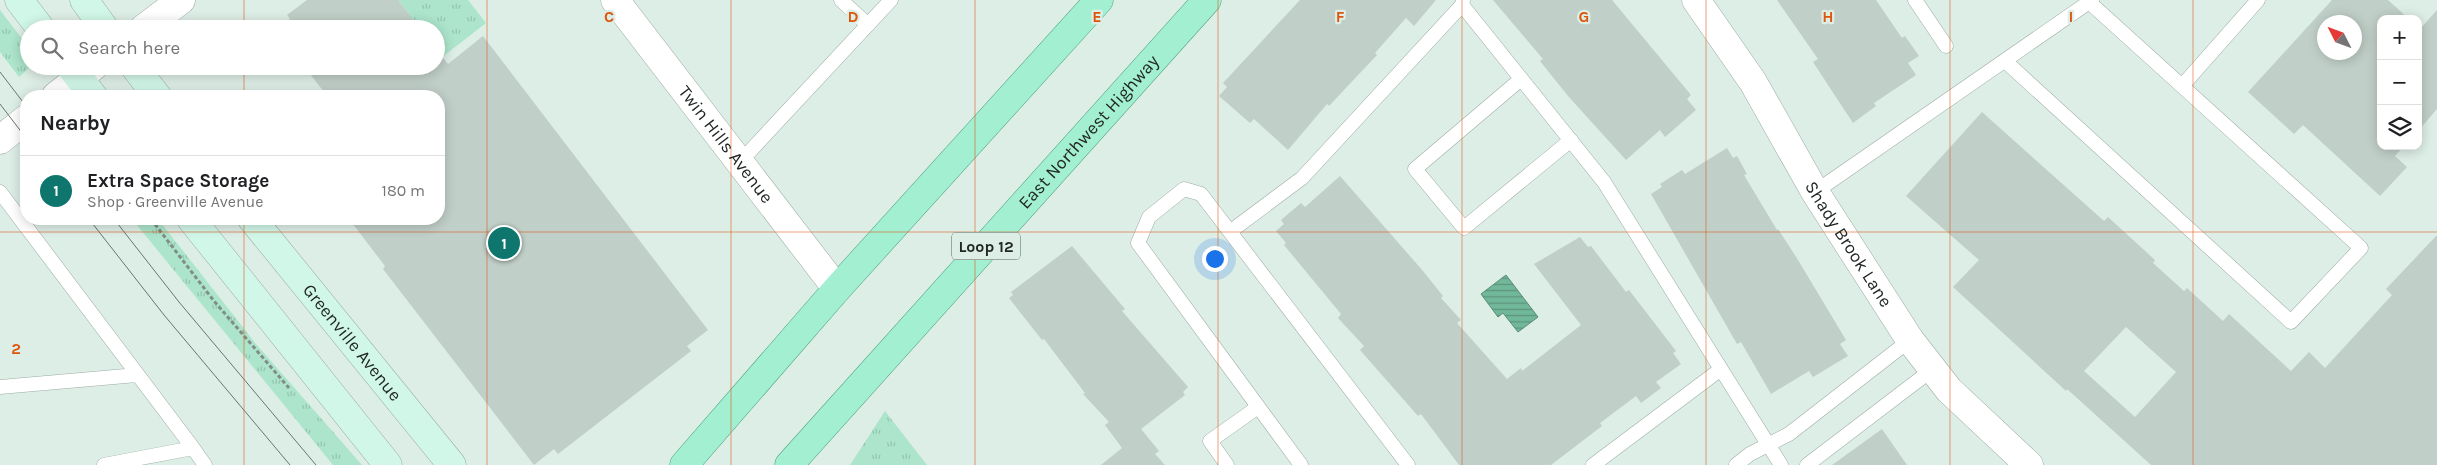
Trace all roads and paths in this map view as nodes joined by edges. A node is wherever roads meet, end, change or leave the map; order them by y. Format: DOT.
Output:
graph roads {
  1 [pos="19,0"];
  2 [pos="84,0"];
  3 [pos="181,0"];
  4 [pos="615,0"];
  5 [pos="841,0"];
  6 [pos="891,0"];
  7 [pos="1099,0"];
  8 [pos="1207,0"];
  9 [pos="1696,0"];
  10 [pos="1915,0"];
  11 [pos="2258,0"];
  12 [pos="2090,1"];
  13 [pos="1462,3"];
  14 [pos="34,20"];
  15 [pos="98,20"];
  16 [pos="155,20"];
  17 [pos="868,25"];
  18 [pos="1946,46"];
  19 [pos="2005,61"];
  20 [pos="141,75"];
  21 [pos="84,77"];
  22 [pos="1521,79"];
  23 [pos="2182,86"];
  24 [pos="65,90"];
  25 [pos="152,90"];
  26 [pos="20,124"];
  27 [pos="0,140"];
  28 [pos="1571,140"];
  29 [pos="739,164"];
  30 [pos="0,192"];
  31 [pos="1815,192"];
  32 [pos="20,219"];
  33 [pos="25,225"];
  34 [pos="157,225"];
  35 [pos="196,225"];
  36 [pos="257,225"];
  37 [pos="1231,231"];
  38 [pos="837,289"];
  39 [pos="1910,340"];
  40 [pos="1933,369"];
  41 [pos="1721,370"];
  42 [pos="137,375"];
  43 [pos="0,387"];
  44 [pos="290,390"];
  45 [pos="1258,406"];
  46 [pos="1767,445"];
  47 [pos="193,448"];
  48 [pos="131,463"];
  49 [pos="104,465"];
  50 [pos="206,465"];
  51 [pos="388,465"];
  52 [pos="452,465"];
  53 [pos="684,465"];
  54 [pos="788,465"];
  55 [pos="1227,465"];
  56 [pos="1301,465"];
  57 [pos="1408,465"];
  58 [pos="1593,465"];
  59 [pos="1736,465"];
  60 [pos="1781,465"];
  61 [pos="1807,465"];
  62 [pos="2029,465"];
  1 -- 14 [label="main road"];
  2 -- 15 [label="main road"];
  3 -- 16 [label="street"];
  4 -- 29 [label="street, Twin Hills Avenue"];
  5 -- 17 [label="lane"];
  6 -- 17 [label="lane"];
  7 -- 38 [label="main road"];
  8 -- 54 [label="main road, East Northwest Highway / Loop 12"];
  9 -- 31 [label="street, Shady Brook Lane"];
  10 -- 18 [label="lane"];
  11 -- 23 [label="lane"];
  12 -- 19 [label="lane"];
  12 -- 23 [label="lane"];
  13 -- 22 [label="lane"];
  13 -- 37 [label="lane"];
  17 -- 29 [label="lane"];
  19 -- 23 [label="lane"];
  19 -- 31 [label="lane"];
  20 -- 25 [label="main road"];
  21 -- 24 [label="street"];
  22 -- 28 [label="lane"];
  22 -- 28 [label="lane"];
  26 -- 27 [label="street"];
  28 -- 41 [label="lane"];
  29 -- 38 [label="street, Twin Hills Avenue"];
  30 -- 32 [label="lane"];
  31 -- 39 [label="street, Shady Brook Lane"];
  33 -- 42 [label="lane"];
  34 -- 44 [label="path"];
  35 -- 51 [label="main road"];
  36 -- 52 [label="main road, Greenville Avenue"];
  37 -- 45 [label="lane"];
  37 -- 57 [label="lane"];
  38 -- 53 [label="main road"];
  39 -- 40 [label="street, Shady Brook Lane"];
  39 -- 46 [label="lane"];
  40 -- 61 [label="lane"];
  40 -- 62 [label="street, Shady Brook Lane"];
  41 -- 46 [label="lane"];
  41 -- 58 [label="lane"];
  42 -- 43 [label="lane"];
  42 -- 47 [label="lane"];
  45 -- 55 [label="lane"];
  45 -- 56 [label="lane"];
  46 -- 59 [label="lane"];
  46 -- 60 [label="lane"];
  47 -- 48 [label="lane"];
  47 -- 50 [label="lane"];
  48 -- 49 [label="lane"];
}
